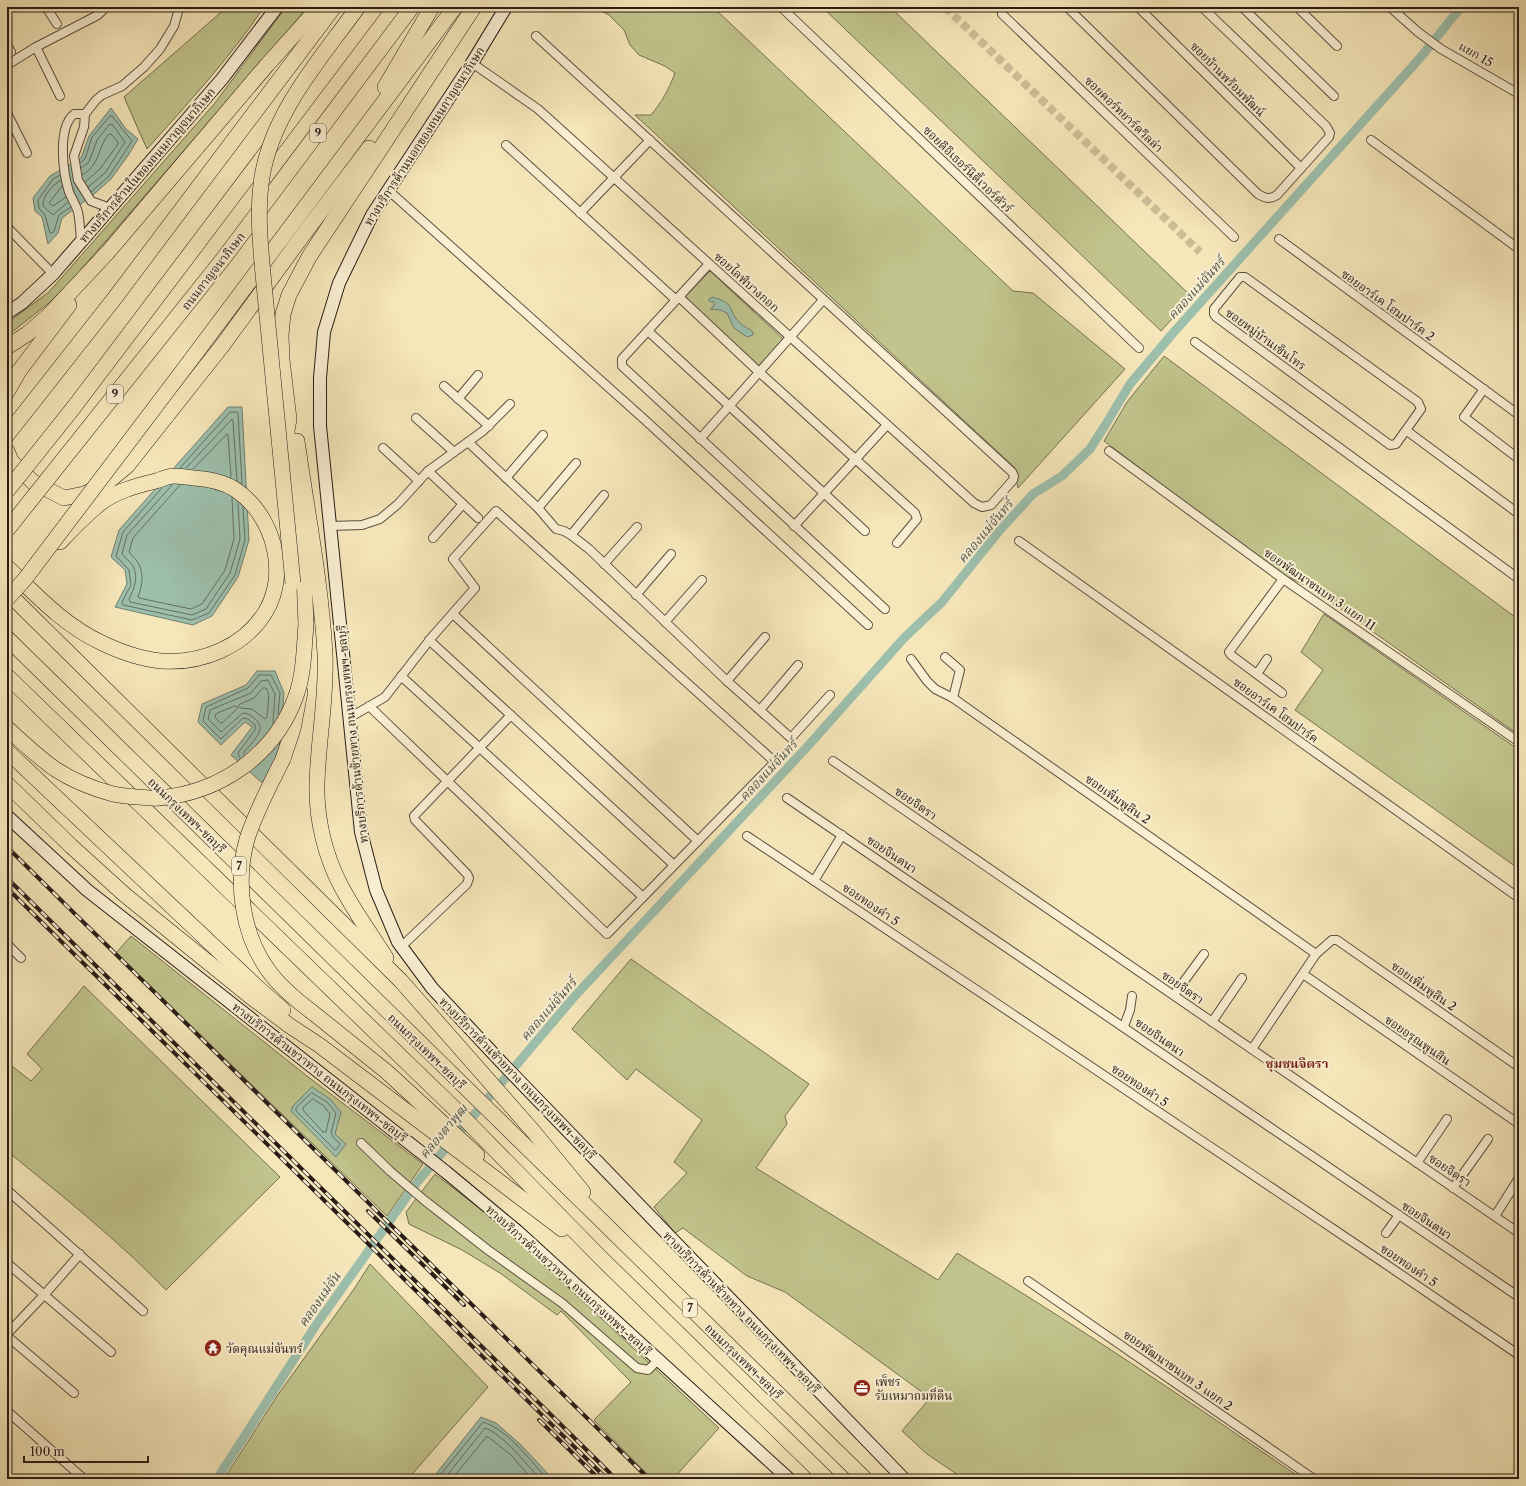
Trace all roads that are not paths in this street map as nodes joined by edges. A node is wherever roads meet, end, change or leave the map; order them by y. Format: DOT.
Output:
graph roads {
  1 [pos="46,7"];
  2 [pos="106,7"];
  3 [pos="177,7"];
  4 [pos="277,7"];
  5 [pos="319,7"];
  6 [pos="334,7"];
  7 [pos="358,7"];
  8 [pos="376,7"];
  9 [pos="412,7"];
  10 [pos="432,7"];
  11 [pos="455,7"];
  12 [pos="474,7"];
  13 [pos="506,7"];
  14 [pos="781,7"];
  15 [pos="1001,7"];
  16 [pos="1067,7"];
  17 [pos="1138,7"];
  18 [pos="1202,7"];
  19 [pos="1297,7"];
  20 [pos="1390,7"];
  21 [pos="1245,8"];
  22 [pos="57,24"];
  23 [pos="536,36"];
  24 [pos="1337,46"];
  25 [pos="36,48"];
  26 [pos="472,63"];
  27 [pos="7,65"];
  28 [pos="1519,94"];
  29 [pos="60,96"];
  30 [pos="1334,96"];
  31 [pos="409,105"];
  32 [pos="7,113"];
  33 [pos="85,114"];
  34 [pos="360,133"];
  35 [pos="650,140"];
  36 [pos="1371,140"];
  37 [pos="506,145"];
  38 [pos="27,153"];
  39 [pos="1301,168"];
  40 [pos="613,178"];
  41 [pos="388,190"];
  42 [pos="110,208"];
  43 [pos="580,214"];
  44 [pos="7,227"];
  45 [pos="1234,237"];
  46 [pos="1279,239"];
  47 [pos="81,240"];
  48 [pos="1519,249"];
  49 [pos="108,252"];
  50 [pos="709,264"];
  51 [pos="53,274"];
  52 [pos="678,299"];
  53 [pos="823,300"];
  54 [pos="7,313"];
  55 [pos="648,331"];
  56 [pos="790,337"];
  57 [pos="1195,342"];
  58 [pos="7,347"];
  59 [pos="1139,348"];
  60 [pos="760,372"];
  61 [pos="478,375"];
  62 [pos="444,386"];
  63 [pos="1484,389"];
  64 [pos="7,392"];
  65 [pos="458,399"];
  66 [pos="510,404"];
  67 [pos="729,406"];
  68 [pos="1519,415"];
  69 [pos="416,418"];
  70 [pos="289,419"];
  71 [pos="887,425"];
  72 [pos="489,426"];
  73 [pos="1407,431"];
  74 [pos="7,435"];
  75 [pos="543,435"];
  76 [pos="700,439"];
  77 [pos="468,442"];
  78 [pos="383,448"];
  79 [pos="7,451"];
  80 [pos="1109,451"];
  81 [pos="454,452"];
  82 [pos="855,459"];
  83 [pos="1519,459"];
  84 [pos="576,463"];
  85 [pos="428,471"];
  86 [pos="506,478"];
  87 [pos="419,481"];
  88 [pos="7,491"];
  89 [pos="824,493"];
  90 [pos="604,495"];
  91 [pos="463,504"];
  92 [pos="538,508"];
  93 [pos="1519,514"];
  94 [pos="478,518"];
  95 [pos="330,526"];
  96 [pos="794,526"];
  97 [pos="637,527"];
  98 [pos="7,530"];
  99 [pos="865,531"];
  100 [pos="571,536"];
  101 [pos="434,538"];
  102 [pos="1019,541"];
  103 [pos="897,543"];
  104 [pos="670,554"];
  105 [pos="604,564"];
  106 [pos="7,567"];
  107 [pos="335,575"];
  108 [pos="24,579"];
  109 [pos="1283,579"];
  110 [pos="1519,579"];
  111 [pos="702,580"];
  112 [pos="7,592"];
  113 [pos="636,595"];
  114 [pos="7,599"];
  115 [pos="885,609"];
  116 [pos="453,614"];
  117 [pos="665,622"];
  118 [pos="868,625"];
  119 [pos="766,636"];
  120 [pos="7,638"];
  121 [pos="429,640"];
  122 [pos="945,657"];
  123 [pos="911,659"];
  124 [pos="1267,660"];
  125 [pos="798,665"];
  126 [pos="1257,674"];
  127 [pos="7,676"];
  128 [pos="401,676"];
  129 [pos="726,680"];
  130 [pos="1282,693"];
  131 [pos="830,695"];
  132 [pos="953,698"];
  133 [pos="369,706"];
  134 [pos="760,710"];
  135 [pos="511,715"];
  136 [pos="349,718"];
  137 [pos="7,728"];
  138 [pos="1519,742"];
  139 [pos="479,748"];
  140 [pos="7,751"];
  141 [pos="833,761"];
  142 [pos="447,781"];
  143 [pos="7,784"];
  144 [pos="787,798"];
  145 [pos="7,816"];
  146 [pos="842,835"];
  147 [pos="747,836"];
  148 [pos="698,841"];
  149 [pos="674,865"];
  150 [pos="814,881"];
  151 [pos="643,897"];
  152 [pos="1519,898"];
  153 [pos="7,944"];
  154 [pos="402,946"];
  155 [pos="1204,954"];
  156 [pos="1316,954"];
  157 [pos="21,958"];
  158 [pos="1304,974"];
  159 [pos="1242,978"];
  160 [pos="401,981"];
  161 [pos="1174,995"];
  162 [pos="1132,996"];
  163 [pos="1212,1022"];
  164 [pos="1124,1026"];
  165 [pos="320,1045"];
  166 [pos="1252,1049"];
  167 [pos="1519,1067"];
  168 [pos="1447,1119"];
  169 [pos="1519,1124"];
  170 [pos="440,1129"];
  171 [pos="1488,1139"];
  172 [pos="361,1143"];
  173 [pos="1417,1163"];
  174 [pos="1519,1178"];
  175 [pos="1453,1188"];
  176 [pos="7,1190"];
  177 [pos="1398,1215"];
  178 [pos="1495,1216"];
  179 [pos="1519,1232"];
  180 [pos="1386,1233"];
  181 [pos="624,1242"];
  182 [pos="80,1254"];
  183 [pos="600,1257"];
  184 [pos="7,1263"];
  185 [pos="1028,1281"];
  186 [pos="44,1294"];
  187 [pos="1519,1297"];
  188 [pos="142,1311"];
  189 [pos="7,1335"];
  190 [pos="111,1352"];
  191 [pos="1519,1355"];
  192 [pos="658,1360"];
  193 [pos="74,1393"];
  194 [pos="7,1411"];
  195 [pos="84,1479"];
  196 [pos="789,1479"];
  197 [pos="827,1479"];
  198 [pos="865,1479"];
  199 [pos="904,1479"];
  200 [pos="1314,1479"];
  1 -- 22 [label="street"];
  2 -- 25 [label="street"];
  3 -- 33 [label="street"];
  4 -- 42 [label="main road, ทางบริการด้านในของถนนกาญจนาภิเษก"];
  5 -- 49 [label="highway"];
  6 -- 74 [label="highway"];
  7 -- 170 [label="highway, bridge"];
  8 -- 88 [label="highway, 9, bridge"];
  9 -- 98 [label="highway, ถนนกาญจนาภิเษก / 9, bridge"];
  10 -- 34 [label="highway"];
  11 -- 34 [label="highway"];
  12 -- 31 [label="highway"];
  13 -- 26 [label="main road, ทางบริการด้านนอกของถนนกาญจนาภิเษก"];
  14 -- 59 [label="street, ซอยดิอิเธอร์นิตี้เวอร์ดัวร์"];
  15 -- 45 [label="street, ซอยคอร์ทยาร์ดวิลล่า"];
  16 -- 39 [label="street"];
  17 -- 39 [label="street, ซอยบ้านพร้อมพัฒน์"];
  18 -- 39 [label="street"];
  19 -- 24 [label="street"];
  20 -- 28 [label="street, แยก 15"];
  21 -- 30 [label="street"];
  23 -- 35 [label="street"];
  25 -- 27 [label="street"];
  25 -- 29 [label="street"];
  26 -- 40 [label="street, ซอยไลฟ์บางกอก"];
  26 -- 41 [label="main road, ทางบริการด้านนอกของถนนกาญจนาภิเษก"];
  31 -- 70 [label="highway"];
  31 -- 79 [label="highway"];
  32 -- 38 [label="street"];
  33 -- 42 [label="street"];
  33 -- 47 [label="street"];
  34 -- 108 [label="highway, bridge"];
  35 -- 40 [label="street"];
  35 -- 53 [label="street"];
  36 -- 48 [label="street"];
  37 -- 43 [label="street"];
  40 -- 43 [label="street"];
  40 -- 50 [label="street, ซอยไลฟ์บางกอก"];
  41 -- 95 [label="main road, ทางบริการด้านนอกของถนนกาญจนาภิเษก"];
  41 -- 118 [label="street"];
  42 -- 47 [label="main road, ทางบริการด้านในของถนนกาญจนาภิเษก"];
  43 -- 52 [label="street"];
  44 -- 51 [label="street"];
  46 -- 63 [label="street, ซอยอาร์เค โฮมปาร์ค 2"];
  47 -- 51 [label="main road, ทางบริการด้านในของถนนกาญจนาภิเษก"];
  49 -- 58 [label="highway"];
  49 -- 64 [label="highway"];
  50 -- 52 [label="street"];
  50 -- 56 [label="street, ซอยไลฟ์บางกอก"];
  51 -- 54 [label="main road, ทางบริการด้านในของถนนกาญจนาภิเษก"];
  52 -- 55 [label="street"];
  52 -- 60 [label="street"];
  53 -- 56 [label="street"];
  53 -- 71 [label="street, ซอยไลฟ์บางกอก"];
  55 -- 67 [label="street"];
  55 -- 76 [label="street"];
  56 -- 60 [label="street"];
  56 -- 71 [label="street, ซอยไลฟ์บางกอก"];
  57 -- 110 [label="street"];
  60 -- 67 [label="street"];
  60 -- 82 [label="street"];
  61 -- 65 [label="street"];
  62 -- 65 [label="street"];
  63 -- 68 [label="street, ซอยอาร์เค โฮมปาร์ค 2"];
  63 -- 83 [label="street"];
  65 -- 72 [label="street"];
  66 -- 72 [label="street"];
  67 -- 76 [label="street"];
  67 -- 89 [label="street"];
  69 -- 81 [label="street"];
  70 -- 137 [label="highway, bridge"];
  70 -- 160 [label="highway"];
  71 -- 82 [label="street"];
  72 -- 77 [label="street"];
  73 -- 73 [label="street, ซอยหมู่บ้านเซ็นโทร"];
  73 -- 93 [label="street"];
  75 -- 86 [label="street"];
  76 -- 96 [label="street"];
  77 -- 81 [label="street"];
  77 -- 86 [label="street"];
  78 -- 87 [label="street"];
  80 -- 109 [label="street, ซอยพัฒนาชนบท 3 แยก 11"];
  81 -- 85 [label="street"];
  82 -- 89 [label="street"];
  82 -- 103 [label="street"];
  84 -- 92 [label="street"];
  85 -- 87 [label="street"];
  85 -- 91 [label="street"];
  86 -- 92 [label="street"];
  87 -- 95 [label="street"];
  89 -- 96 [label="street"];
  89 -- 99 [label="street"];
  90 -- 100 [label="street"];
  91 -- 94 [label="street"];
  91 -- 101 [label="street"];
  92 -- 100 [label="street"];
  95 -- 107 [label="main road, ทางบริการด้านนอกของถนนกาญจนาภิเษก"];
  96 -- 115 [label="street"];
  97 -- 105 [label="street"];
  100 -- 105 [label="street"];
  102 -- 152 [label="street, ซอยอาร์เค โฮมปาร์ค"];
  104 -- 113 [label="street"];
  105 -- 113 [label="street"];
  106 -- 108 [label="highway, bridge"];
  107 -- 136 [label="main road, ทางบริการด้านซ้ายทาง ถนนกรุงเทพฯ-ชลบุรี"];
  108 -- 114 [label="highway, bridge"];
  109 -- 126 [label="street"];
  109 -- 138 [label="street, ซอยพัฒนาชนบท 3 แยก 11"];
  111 -- 117 [label="street"];
  112 -- 160 [label="highway"];
  113 -- 117 [label="street"];
  116 -- 121 [label="street"];
  116 -- 148 [label="street"];
  116 -- 148 [label="street"];
  117 -- 129 [label="street"];
  119 -- 129 [label="street"];
  120 -- 181 [label="highway, ถนนกรุงเทพฯ-ชลบุรี / 7"];
  121 -- 128 [label="street"];
  121 -- 135 [label="street"];
  122 -- 132 [label="street"];
  123 -- 132 [label="street, ซอยเพิ่มพูสิน 2"];
  124 -- 126 [label="street"];
  125 -- 134 [label="street"];
  126 -- 130 [label="street"];
  127 -- 183 [label="highway, ถนนกรุงเทพฯ-ชลบุรี / 7"];
  128 -- 133 [label="street"];
  128 -- 139 [label="street"];
  129 -- 134 [label="street"];
  131 -- 134 [label="street"];
  132 -- 156 [label="street, ซอยเพิ่มพูสิน 2"];
  133 -- 136 [label="street"];
  133 -- 142 [label="street"];
  135 -- 139 [label="street"];
  135 -- 149 [label="street"];
  136 -- 154 [label="main road, ทางบริการด้านซ้ายทาง ถนนกรุงเทพฯ-ชลบุรี"];
  139 -- 142 [label="street"];
  139 -- 151 [label="street"];
  140 -- 165 [label="highway"];
  141 -- 161 [label="street, ซอยจิตรา"];
  142 -- 151 [label="street"];
  142 -- 154 [label="street"];
  143 -- 165 [label="highway"];
  144 -- 146 [label="street, ซอยจินตนา"];
  145 -- 192 [label="main road, ทางบริการด้านขวาทาง ถนนกรุงเทพฯ-ชลบุรี"];
  146 -- 150 [label="street"];
  146 -- 164 [label="street, ซอยจินตนา"];
  147 -- 150 [label="street, ซอยทองคำ 5"];
  148 -- 149 [label="street"];
  149 -- 151 [label="street"];
  150 -- 191 [label="street, ซอยทองคำ 5"];
  153 -- 157 [label="street"];
  154 -- 199 [label="main road, ทางบริการด้านซ้ายทาง ถนนกรุงเทพฯ-ชลบุรี"];
  155 -- 161 [label="street"];
  156 -- 158 [label="street, ซอยเพิ่มพูสิน 2"];
  156 -- 167 [label="street, ซอยเพิ่มพูสิน 2"];
  158 -- 166 [label="street, ซอยเพิ่มพูสิน 2"];
  158 -- 169 [label="street, ซอยอรุณพูนสิน"];
  159 -- 163 [label="street"];
  160 -- 181 [label="highway"];
  161 -- 163 [label="street, ซอยจิตรา"];
  162 -- 164 [label="street"];
  163 -- 166 [label="street, ซอยจิตรา"];
  164 -- 177 [label="street, ซอยจินตนา"];
  165 -- 170 [label="highway"];
  166 -- 173 [label="street, ซอยจิตรา"];
  168 -- 173 [label="street"];
  170 -- 183 [label="highway"];
  171 -- 175 [label="street"];
  172 -- 192 [label="street"];
  173 -- 175 [label="street, ซอยจิตรา"];
  174 -- 178 [label="street"];
  175 -- 178 [label="street, ซอยจิตรา"];
  176 -- 182 [label="street"];
  177 -- 180 [label="street"];
  177 -- 187 [label="street, ซอยจินตนา"];
  178 -- 179 [label="street, ซอยจิตรา"];
  181 -- 198 [label="highway, ถนนกรุงเทพฯ-ชลบุรี / 7"];
  182 -- 186 [label="street"];
  182 -- 188 [label="street"];
  183 -- 197 [label="highway, ถนนกรุงเทพฯ-ชลบุรี / 7"];
  184 -- 186 [label="street"];
  185 -- 200 [label="street, ซอยพัฒนาชนบท 3 แยก 2"];
  186 -- 189 [label="street"];
  186 -- 190 [label="street"];
  189 -- 193 [label="street"];
  192 -- 196 [label="main road, ทางบริการด้านขวาทาง ถนนกรุงเทพฯ-ชลบุรี"];
  194 -- 195 [label="street"];
}
